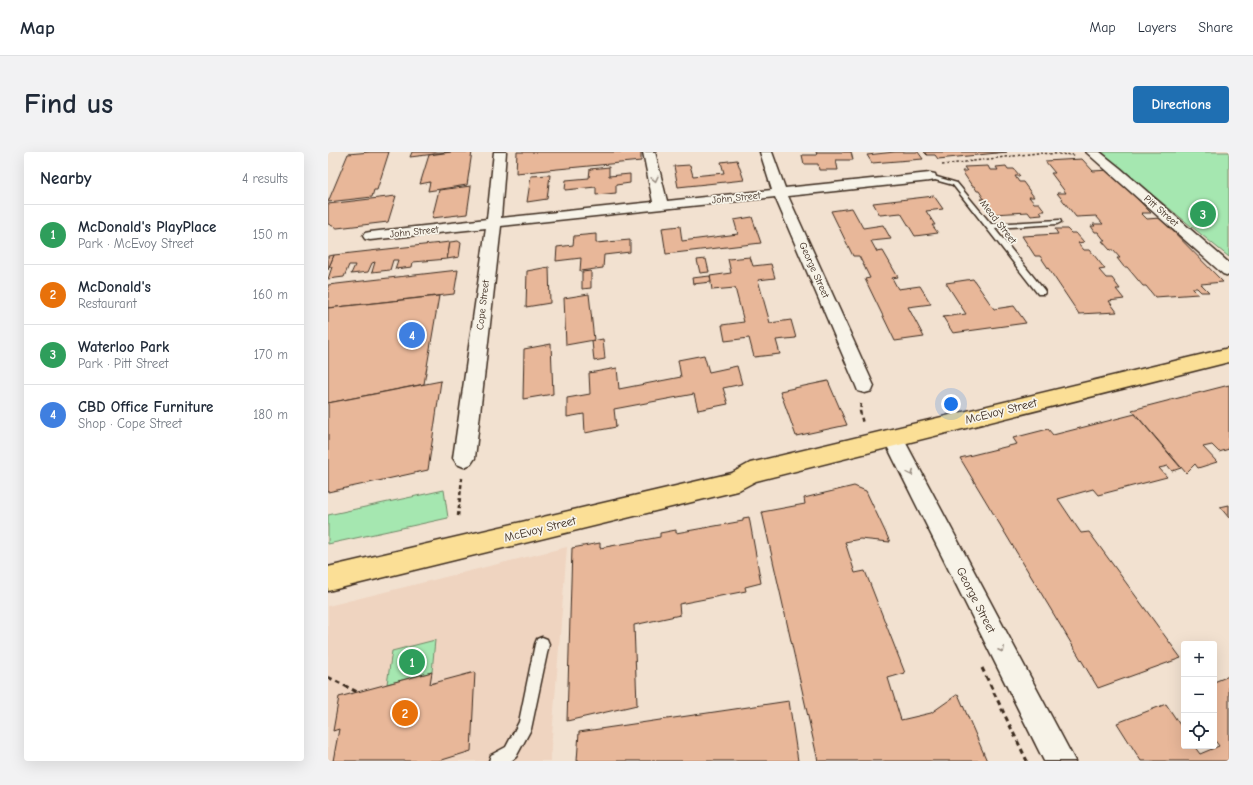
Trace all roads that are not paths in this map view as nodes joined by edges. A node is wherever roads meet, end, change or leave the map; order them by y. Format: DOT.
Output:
graph roads {
  1 [pos="500,152"];
  2 [pos="649,152"];
  3 [pos="766,152"];
  4 [pos="1094,154"];
  5 [pos="930,177"];
  6 [pos="780,193"];
  7 [pos="661,206"];
  8 [pos="1057,222"];
  9 [pos="493,224"];
  10 [pos="989,226"];
  11 [pos="370,236"];
  12 [pos="1229,271"];
  13 [pos="1041,292"];
  14 [pos="1229,355"];
  15 [pos="864,386"];
  16 [pos="882,441"];
  17 [pos="464,458"];
  18 [pos="750,473"];
  19 [pos="328,569"];
  20 [pos="328,579"];
  21 [pos="542,644"];
  22 [pos="497,761"];
  23 [pos="1060,761"];
  1 -- 9 [label="street, Cope Street"];
  2 -- 7 [label="street, one-way"];
  3 -- 6 [label="street, George Street"];
  4 -- 12 [label="street, Pitt Street"];
  5 -- 6 [label="street, John Street"];
  5 -- 10 [label="lane, Mead Street"];
  6 -- 7 [label="street, John Street"];
  6 -- 15 [label="street, George Street"];
  7 -- 9 [label="street, John Street"];
  8 -- 10 [label="lane"];
  9 -- 11 [label="street, John Street"];
  9 -- 17 [label="street, Cope Street"];
  10 -- 13 [label="lane, Mead Street"];
  14 -- 16 [label="main road, McEvoy Street"];
  16 -- 18 [label="main road, McEvoy Street"];
  16 -- 23 [label="street, George Street, one-way"];
  18 -- 19 [label="main road, McEvoy Street"];
  18 -- 20 [label="main road, McEvoy Street"];
  21 -- 22 [label="lane"];
}
